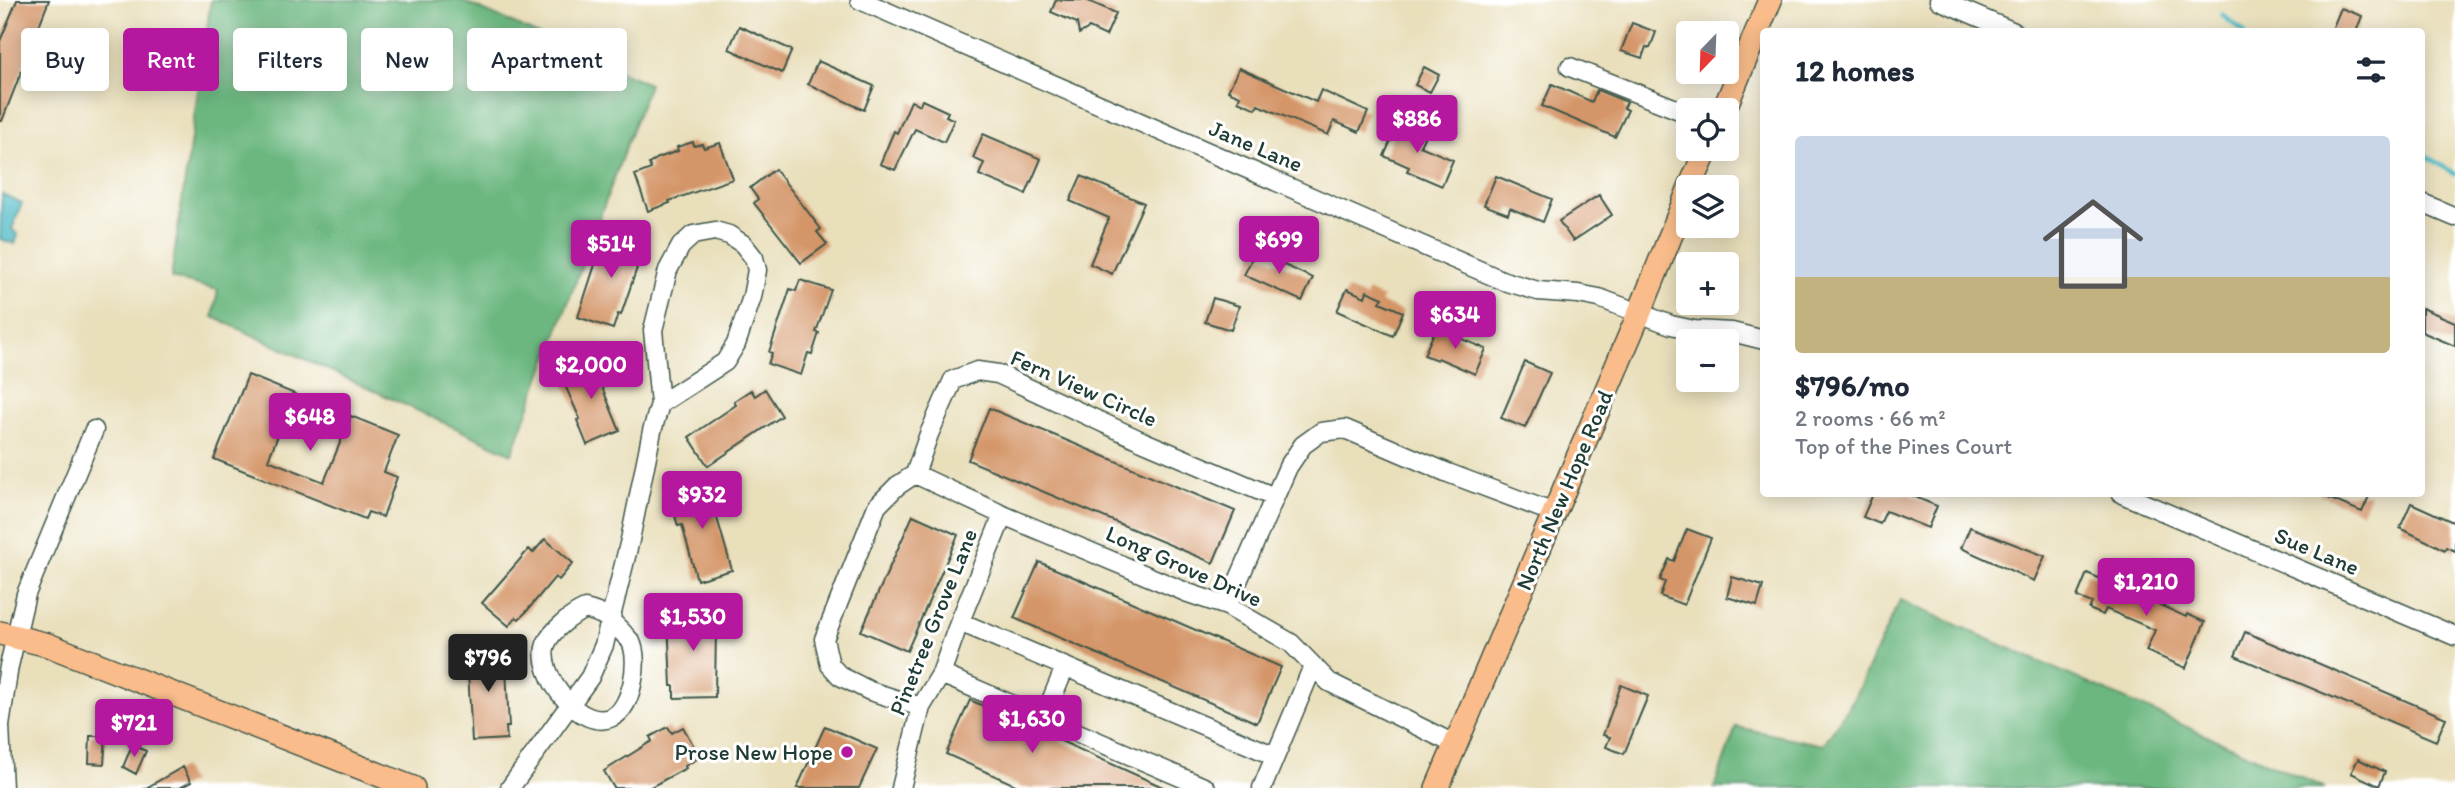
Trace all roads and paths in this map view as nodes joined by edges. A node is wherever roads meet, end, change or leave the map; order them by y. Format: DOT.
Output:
graph roads {
  1 [pos="860,0"];
  2 [pos="1770,0"];
  3 [pos="1939,0"];
  4 [pos="2005,28"];
  5 [pos="1570,67"];
  6 [pos="1729,98"];
  7 [pos="1676,109"];
  8 [pos="2425,204"];
  9 [pos="2455,217"];
  10 [pos="1676,222"];
  11 [pos="1639,314"];
  12 [pos="1760,339"];
  13 [pos="660,404"];
  14 [pos="94,430"];
  15 [pos="915,474"];
  16 [pos="1274,497"];
  17 [pos="2129,497"];
  18 [pos="1554,513"];
  19 [pos="1003,515"];
  20 [pos="1227,606"];
  21 [pos="611,618"];
  22 [pos="960,622"];
  23 [pos="8,635"];
  24 [pos="2455,636"];
  25 [pos="1313,666"];
  26 [pos="1065,667"];
  27 [pos="941,674"];
  28 [pos="571,706"];
  29 [pos="921,707"];
  30 [pos="1044,718"];
  31 [pos="1456,745"];
  32 [pos="1275,756"];
  33 [pos="3,788"];
  34 [pos="413,788"];
  35 [pos="510,788"];
  36 [pos="901,788"];
  37 [pos="1206,788"];
  38 [pos="1262,788"];
  39 [pos="1437,788"];
  1 -- 11 [label="street, Jane Lane"];
  2 -- 6 [label="main road"];
  3 -- 4 [label="street"];
  5 -- 7 [label="street"];
  8 -- 9 [label="street"];
  10 -- 11 [label="main road, North New Hope Road"];
  11 -- 12 [label="street"];
  11 -- 18 [label="main road, North New Hope Road"];
  13 -- 13 [label="street"];
  13 -- 21 [label="street"];
  14 -- 23 [label="street"];
  15 -- 16 [label="street, Fern View Circle"];
  15 -- 19 [label="street, Long Grove Drive"];
  15 -- 29 [label="street"];
  16 -- 18 [label="street"];
  16 -- 20 [label="street"];
  17 -- 24 [label="street, Sue Lane"];
  18 -- 31 [label="main road, North New Hope Road"];
  19 -- 20 [label="street, Long Grove Drive"];
  19 -- 22 [label="street, Pinetree Grove Lane"];
  20 -- 25 [label="street, Long Grove Drive"];
  21 -- 28 [label="street"];
  21 -- 28 [label="street"];
  21 -- 28 [label="street"];
  22 -- 26 [label="street"];
  22 -- 27 [label="street, Pinetree Grove Lane"];
  23 -- 33 [label="street"];
  23 -- 34 [label="main road"];
  25 -- 31 [label="street, Long Grove Drive"];
  25 -- 32 [label="street"];
  26 -- 30 [label="street"];
  26 -- 32 [label="street"];
  27 -- 29 [label="street, Pinetree Grove Lane"];
  27 -- 30 [label="street"];
  28 -- 35 [label="street"];
  29 -- 36 [label="street, Pinetree Grove Lane"];
  30 -- 37 [label="street"];
  31 -- 39 [label="main road, North New Hope Road"];
  32 -- 38 [label="street"];
}
